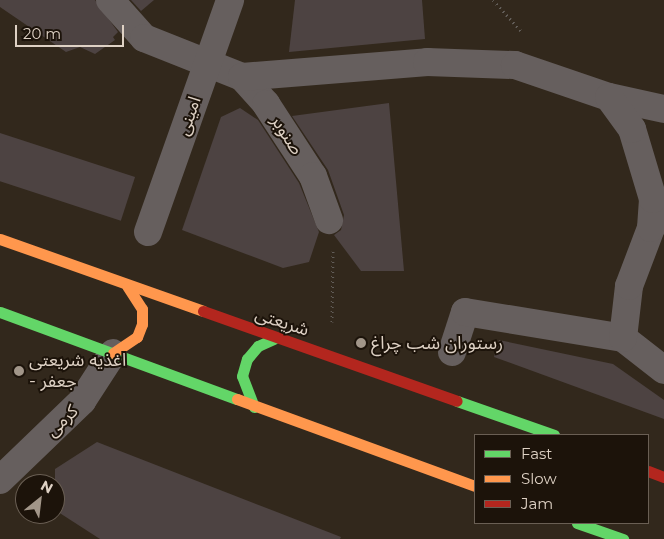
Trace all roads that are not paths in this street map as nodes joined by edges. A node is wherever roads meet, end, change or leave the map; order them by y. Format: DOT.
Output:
graph roads {
  1 [pos="110,0"];
  2 [pos="230,0"];
  3 [pos="208,62"];
  4 [pos="242,76"];
  5 [pos="609,97"];
  6 [pos="664,109"];
  7 [pos="658,200"];
  8 [pos="329,220"];
  9 [pos="148,232"];
  10 [pos="0,239"];
  11 [pos="127,286"];
  12 [pos="0,312"];
  13 [pos="623,338"];
  14 [pos="274,339"];
  15 [pos="452,352"];
  16 [pos="113,353"];
  17 [pos="664,370"];
  18 [pos="254,407"];
  19 [pos="551,434"];
  20 [pos="649,471"];
  21 [pos="664,477"];
  22 [pos="0,480"];
  23 [pos="474,486"];
  24 [pos="580,524"];
  25 [pos="620,538"];
  1 -- 3 [label="street, صنوبر"];
  2 -- 3 [label="street, امینی"];
  3 -- 4 [label="street, صنوبر"];
  3 -- 9 [label="street, امینی"];
  4 -- 5 [label="street"];
  4 -- 8 [label="street, صنوبر"];
  5 -- 6 [label="street"];
  5 -- 7 [label="street"];
  7 -- 13 [label="street"];
  10 -- 11 [label="main road, شریعتی"];
  11 -- 14 [label="main road, شریعتی"];
  11 -- 16 [label="main road"];
  12 -- 16 [label="main road"];
  13 -- 15 [label="street"];
  13 -- 17 [label="street"];
  14 -- 18 [label="main road"];
  14 -- 19 [label="main road, شریعتی"];
  16 -- 18 [label="main road"];
  16 -- 22 [label="street, کرمی"];
  18 -- 23 [label="main road"];
  20 -- 21 [label="main road"];
  24 -- 25 [label="main road"];
}
